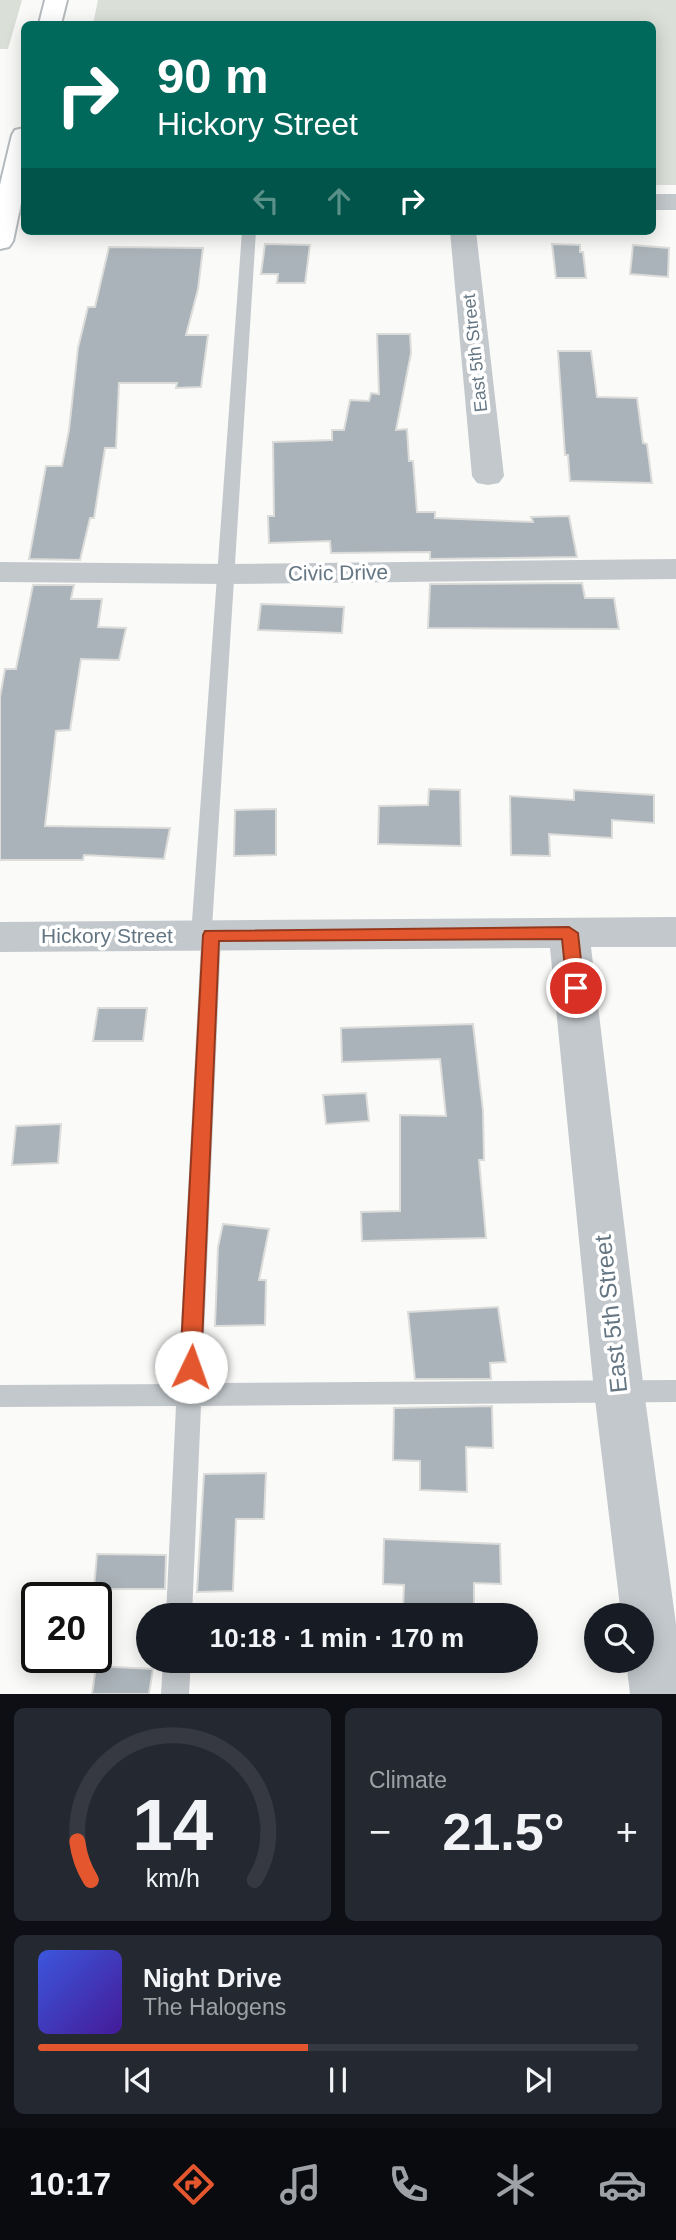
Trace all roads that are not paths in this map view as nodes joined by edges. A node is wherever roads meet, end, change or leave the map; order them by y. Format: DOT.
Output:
graph roads {
  1 [pos="56,0"];
  2 [pos="51,21"];
  3 [pos="21,151"];
  4 [pos="656,202"];
  5 [pos="676,202"];
  6 [pos="11,205"];
  7 [pos="249,235"];
  8 [pos="463,235"];
  9 [pos="0,241"];
  10 [pos="488,476"];
  11 [pos="676,569"];
  12 [pos="0,572"];
  13 [pos="227,574"];
  14 [pos="676,932"];
  15 [pos="569,933"];
  16 [pos="206,935"];
  17 [pos="0,937"];
  18 [pos="619,1391"];
  19 [pos="676,1391"];
  20 [pos="189,1394"];
  21 [pos="0,1396"];
  22 [pos="180,1603"];
  23 [pos="176,1673"];
  24 [pos="175,1694"];
  25 [pos="658,1694"];
  1 -- 2 [label="main road"];
  3 -- 6 [label="main road"];
  4 -- 5 [label="street"];
  6 -- 9 [label="main road"];
  7 -- 13 [label="lane"];
  8 -- 10 [label="street, East 5th Street"];
  11 -- 13 [label="street, Civic Drive"];
  12 -- 13 [label="street, Civic Drive"];
  13 -- 16 [label="lane"];
  14 -- 15 [label="street, Hickory Street"];
  15 -- 16 [label="street, Hickory Street"];
  15 -- 18 [label="street, East 5th Street"];
  16 -- 17 [label="street, Hickory Street"];
  16 -- 20 [label="lane"];
  18 -- 19 [label="lane"];
  18 -- 20 [label="lane"];
  18 -- 25 [label="street, East 5th Street"];
  20 -- 21 [label="lane"];
  20 -- 22 [label="lane"];
  23 -- 24 [label="lane"];
}
